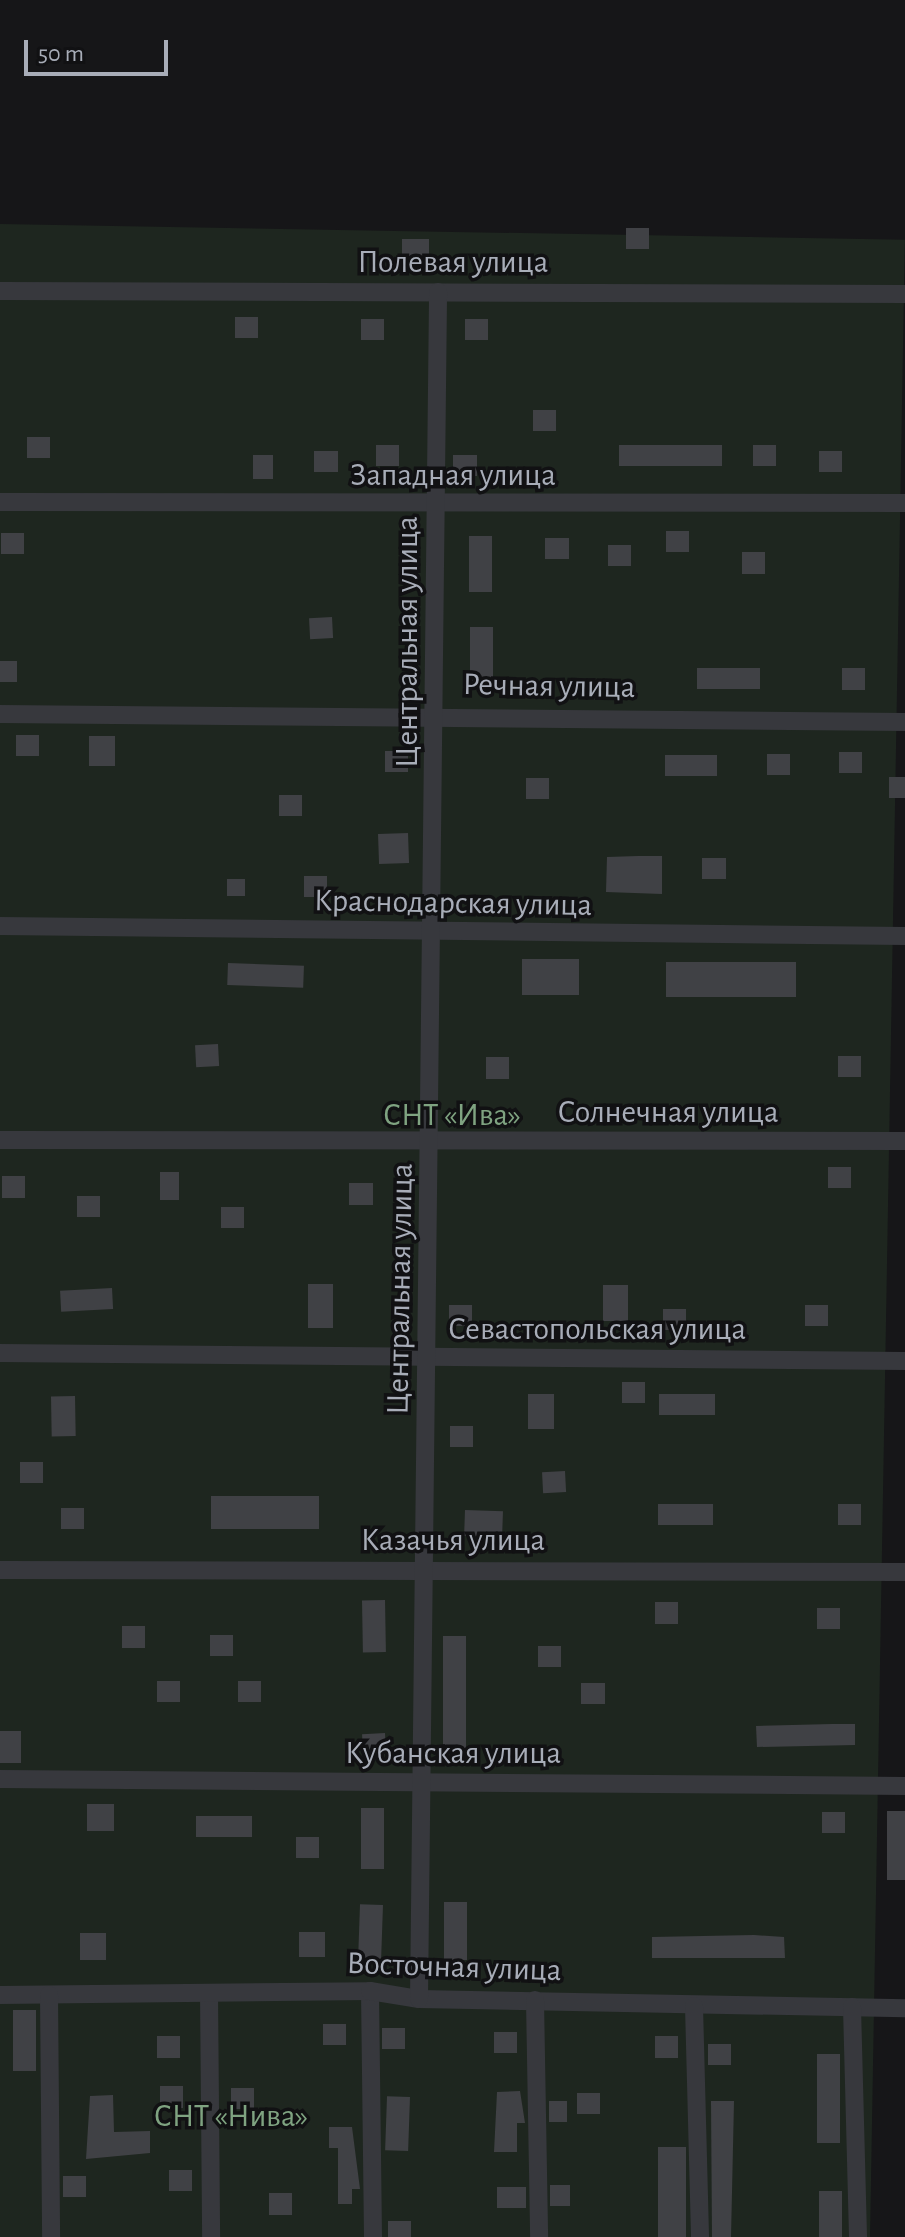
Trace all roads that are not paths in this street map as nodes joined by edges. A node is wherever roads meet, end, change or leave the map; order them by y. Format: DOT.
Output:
graph roads {
  1 [pos="0,291"];
  2 [pos="438,292"];
  3 [pos="905,294"];
  4 [pos="0,502"];
  5 [pos="905,503"];
  6 [pos="436,506"];
  7 [pos="0,714"];
  8 [pos="438,715"];
  9 [pos="905,722"];
  10 [pos="0,926"];
  11 [pos="433,934"];
  12 [pos="905,936"];
  13 [pos="0,1140"];
  14 [pos="905,1141"];
  15 [pos="432,1142"];
  16 [pos="0,1353"];
  17 [pos="430,1358"];
  18 [pos="905,1361"];
  19 [pos="425,1569"];
  20 [pos="0,1570"];
  21 [pos="905,1572"];
  22 [pos="0,1779"];
  23 [pos="425,1782"];
  24 [pos="905,1786"];
  25 [pos="370,1991"];
  26 [pos="209,1993"];
  27 [pos="0,1995"];
  28 [pos="49,1995"];
  29 [pos="419,1999"];
  30 [pos="535,2000"];
  31 [pos="694,2006"];
  32 [pos="852,2007"];
  33 [pos="905,2008"];
  34 [pos="51,2237"];
  35 [pos="211,2237"];
  36 [pos="373,2237"];
  37 [pos="539,2237"];
  38 [pos="700,2237"];
  39 [pos="858,2237"];
  1 -- 2 [label="street, Полевая улица"];
  2 -- 3 [label="street, Полевая улица"];
  2 -- 6 [label="street, Центральная улица"];
  4 -- 6 [label="street, Западная улица"];
  5 -- 6 [label="street, Западная улица"];
  6 -- 8 [label="street, Центральная улица"];
  7 -- 8 [label="street, Речная улица"];
  8 -- 9 [label="street, Речная улица"];
  8 -- 11 [label="street, Центральная улица"];
  10 -- 11 [label="street, Краснодарская улица"];
  11 -- 12 [label="street, Краснодарская улица"];
  11 -- 15 [label="street, Центральная улица"];
  13 -- 15 [label="street, Солнечная улица"];
  14 -- 15 [label="street, Солнечная улица"];
  15 -- 17 [label="street, Центральная улица"];
  16 -- 17 [label="street, Севастопольская улица"];
  17 -- 18 [label="street, Севастопольская улица"];
  17 -- 19 [label="street, Центральная улица"];
  19 -- 20 [label="street, Казачья улица"];
  19 -- 21 [label="street, Казачья улица"];
  19 -- 23 [label="street, Центральная улица"];
  22 -- 23 [label="street, Кубанская улица"];
  23 -- 24 [label="street, Кубанская улица"];
  23 -- 29 [label="street, Центральная улица"];
  25 -- 26 [label="street, Восточная улица"];
  25 -- 29 [label="street, Восточная улица"];
  25 -- 36 [label="street"];
  26 -- 28 [label="street, Восточная улица"];
  26 -- 35 [label="street"];
  27 -- 28 [label="street, Восточная улица"];
  28 -- 34 [label="street"];
  29 -- 30 [label="street, Восточная улица"];
  30 -- 31 [label="street, Восточная улица"];
  30 -- 37 [label="street"];
  31 -- 32 [label="street, Восточная улица"];
  31 -- 38 [label="street"];
  32 -- 33 [label="street, Восточная улица"];
  32 -- 39 [label="street"];
}
